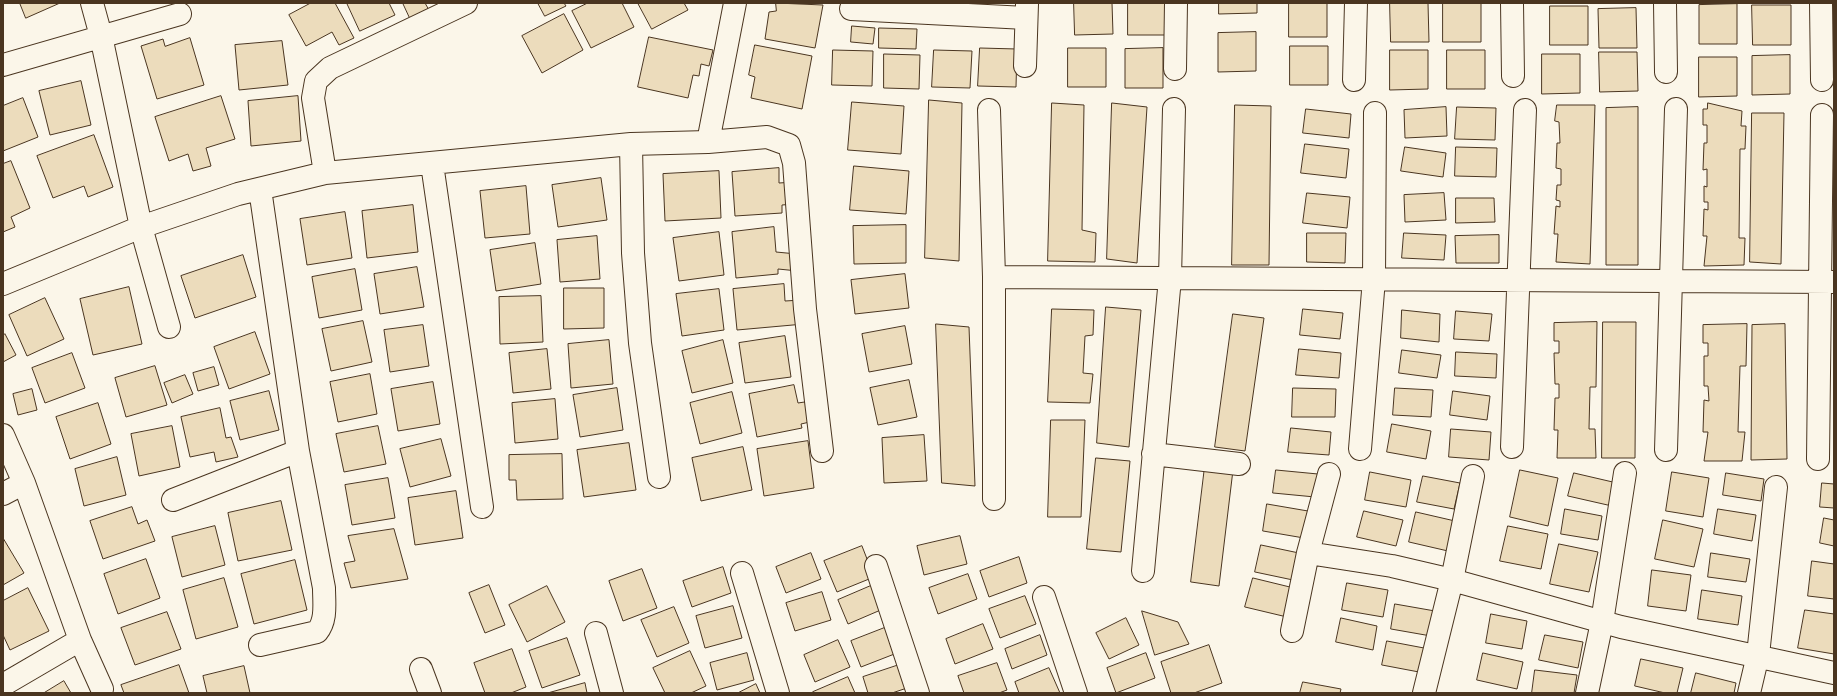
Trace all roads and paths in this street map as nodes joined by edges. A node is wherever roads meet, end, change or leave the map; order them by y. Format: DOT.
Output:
graph roads {
  1 [pos="92,3"];
  2 [pos="466,3"];
  3 [pos="735,3"];
  4 [pos="1176,3"];
  5 [pos="1356,3"];
  6 [pos="1512,3"];
  7 [pos="1665,3"];
  8 [pos="1821,3"];
  9 [pos="851,9"];
  10 [pos="1027,10"];
  11 [pos="180,14"];
  12 [pos="102,36"];
  13 [pos="3,65"];
  14 [pos="1025,66"];
  15 [pos="1175,69"];
  16 [pos="1666,72"];
  17 [pos="1513,76"];
  18 [pos="1354,80"];
  19 [pos="1822,80"];
  20 [pos="1174,109"];
  21 [pos="1676,109"];
  22 [pos="989,110"];
  23 [pos="1525,110"];
  24 [pos="1375,113"];
  25 [pos="1822,115"];
  26 [pos="708,142"];
  27 [pos="631,144"];
  28 [pos="432,164"];
  29 [pos="324,173"];
  30 [pos="260,189"];
  31 [pos="141,227"];
  32 [pos="994,277"];
  33 [pos="1170,278"];
  34 [pos="1374,279"];
  35 [pos="1518,280"];
  36 [pos="1671,282"];
  37 [pos="1828,282"];
  38 [pos="3,284"];
  39 [pos="168,327"];
  40 [pos="3,435"];
  41 [pos="1512,447"];
  42 [pos="1360,449"];
  43 [pos="1666,450"];
  44 [pos="298,451"];
  45 [pos="822,451"];
  46 [pos="1153,454"];
  47 [pos="1818,459"];
  48 [pos="1239,464"];
  49 [pos="1625,473"];
  50 [pos="1329,474"];
  51 [pos="1473,476"];
  52 [pos="659,477"];
  53 [pos="24,482"];
  54 [pos="1776,487"];
  55 [pos="3,494"];
  56 [pos="994,499"];
  57 [pos="173,500"];
  58 [pos="482,508"];
  59 [pos="1308,553"];
  60 [pos="876,566"];
  61 [pos="1143,571"];
  62 [pos="742,573"];
  63 [pos="1452,580"];
  64 [pos="1044,597"];
  65 [pos="1602,622"];
  66 [pos="1292,631"];
  67 [pos="596,633"];
  68 [pos="80,640"];
  69 [pos="260,645"];
  70 [pos="1758,655"];
  71 [pos="421,669"];
  72 [pos="1834,673"];
  73 [pos="3,685"];
  74 [pos="102,689"];
  75 [pos="430,693"];
  76 [pos="612,693"];
  77 [pos="778,693"];
  78 [pos="918,693"];
  79 [pos="1076,693"];
  80 [pos="1424,693"];
  81 [pos="1587,693"];
  82 [pos="1749,693"];
  1 -- 12 [label="street"];
  2 -- 29 [label="street"];
  3 -- 26 [label="street"];
  4 -- 15 [label="street"];
  5 -- 18 [label="street"];
  6 -- 17 [label="street"];
  7 -- 16 [label="street"];
  8 -- 19 [label="street"];
  9 -- 10 [label="street"];
  10 -- 14 [label="street"];
  11 -- 12 [label="street"];
  12 -- 13 [label="street"];
  12 -- 31 [label="street"];
  20 -- 33 [label="street"];
  21 -- 36 [label="street"];
  22 -- 32 [label="street"];
  23 -- 35 [label="street"];
  24 -- 34 [label="street"];
  25 -- 37 [label="street"];
  26 -- 27 [label="street"];
  26 -- 45 [label="street"];
  27 -- 28 [label="street"];
  27 -- 52 [label="street"];
  28 -- 29 [label="street"];
  28 -- 58 [label="street"];
  29 -- 30 [label="street"];
  30 -- 31 [label="street"];
  30 -- 44 [label="street"];
  31 -- 38 [label="street"];
  31 -- 39 [label="street"];
  32 -- 33 [label="street"];
  32 -- 56 [label="street"];
  33 -- 34 [label="street"];
  33 -- 46 [label="street"];
  34 -- 35 [label="street"];
  34 -- 42 [label="street"];
  35 -- 36 [label="street"];
  35 -- 41 [label="street"];
  36 -- 37 [label="street"];
  36 -- 43 [label="street"];
  37 -- 47 [label="street"];
  40 -- 53 [label="street"];
  44 -- 57 [label="street"];
  44 -- 69 [label="street"];
  46 -- 48 [label="street"];
  46 -- 61 [label="street"];
  49 -- 65 [label="street"];
  50 -- 59 [label="street"];
  51 -- 63 [label="street"];
  53 -- 55 [label="street"];
  53 -- 68 [label="street"];
  54 -- 70 [label="street"];
  59 -- 63 [label="street"];
  59 -- 66 [label="street"];
  60 -- 78 [label="street"];
  62 -- 77 [label="street"];
  63 -- 65 [label="street"];
  63 -- 80 [label="street"];
  64 -- 79 [label="street"];
  65 -- 70 [label="street"];
  65 -- 81 [label="street"];
  67 -- 76 [label="street"];
  68 -- 73 [label="street"];
  68 -- 74 [label="street"];
  70 -- 72 [label="street"];
  70 -- 82 [label="street"];
  71 -- 75 [label="street"];
}
